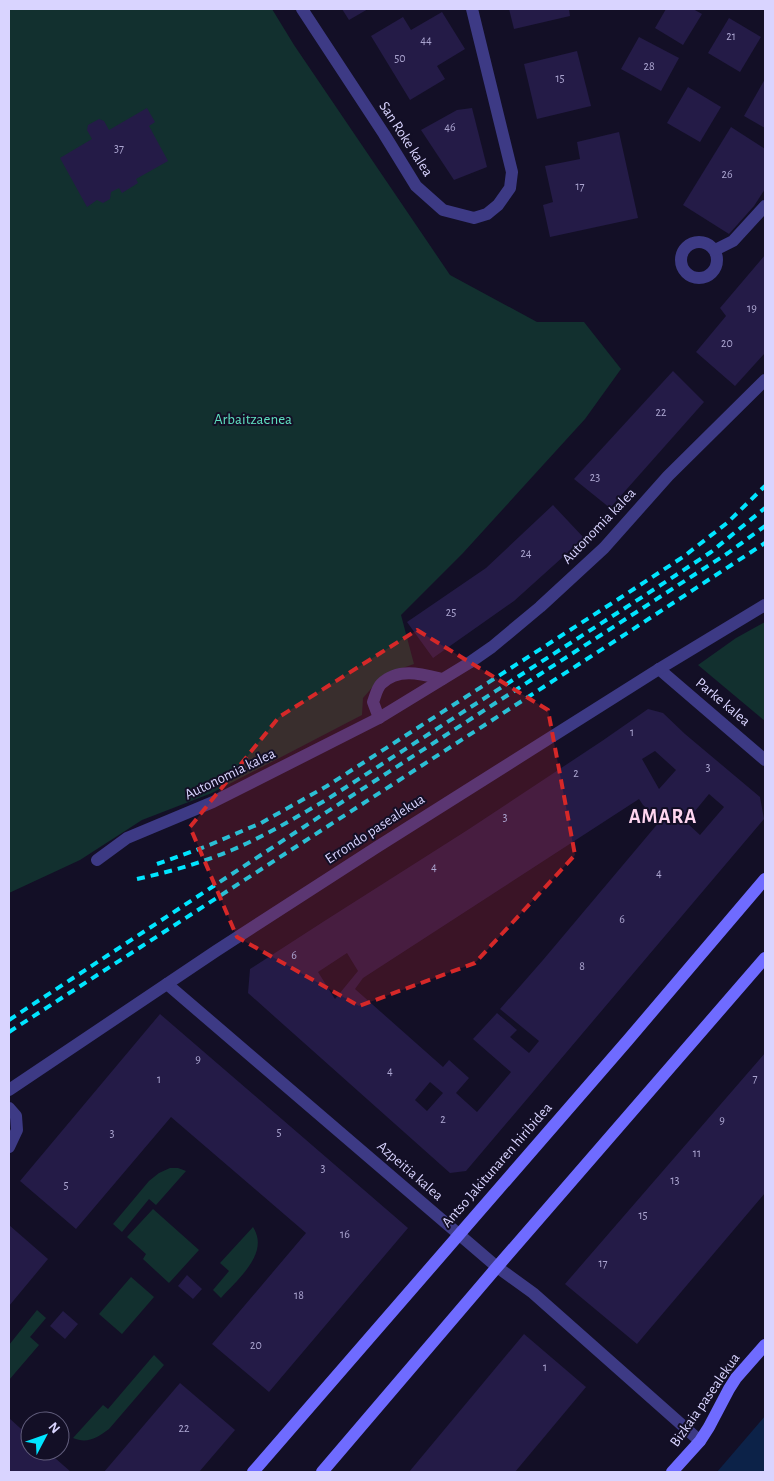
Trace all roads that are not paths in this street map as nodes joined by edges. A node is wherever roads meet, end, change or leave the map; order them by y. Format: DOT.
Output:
graph roads {
  1 [pos="302,9"];
  2 [pos="472,9"];
  3 [pos="765,206"];
  4 [pos="714,250"];
  5 [pos="765,380"];
  6 [pos="765,605"];
  7 [pos="659,669"];
  8 [pos="442,679"];
  9 [pos="378,718"];
  10 [pos="765,760"];
  11 [pos="97,860"];
  12 [pos="765,879"];
  13 [pos="765,958"];
  14 [pos="167,984"];
  15 [pos="9,1090"];
  16 [pos="9,1108"];
  17 [pos="9,1147"];
  18 [pos="459,1234"];
  19 [pos="497,1267"];
  20 [pos="765,1345"];
  21 [pos="700,1441"];
  22 [pos="253,1472"];
  23 [pos="322,1472"];
  24 [pos="672,1472"];
  1 -- 2 [label="street, San Roke kalea"];
  3 -- 4 [label="street"];
  5 -- 8 [label="street, Autonomia kalea"];
  6 -- 7 [label="street, Errondo pasealekua"];
  7 -- 10 [label="street, Parke kalea"];
  7 -- 14 [label="street, Errondo pasealekua"];
  8 -- 9 [label="street, Autonomia kalea"];
  8 -- 9 [label="street"];
  9 -- 11 [label="street, Autonomia kalea"];
  12 -- 18 [label="main road, Antso Jakitunaren hiribidea"];
  13 -- 19 [label="main road"];
  14 -- 15 [label="street, Errondo pasealekua"];
  14 -- 18 [label="street, Azpeitia kalea"];
  16 -- 17 [label="street"];
  18 -- 19 [label="street, Azpeitia kalea"];
  18 -- 22 [label="main road, Antso Jakitunaren hiribidea"];
  19 -- 21 [label="street, Azpeitia kalea"];
  19 -- 23 [label="main road"];
  20 -- 21 [label="main road, Bizkaia pasealekua"];
  21 -- 24 [label="main road, Bizkaia pasealekua"];
}
